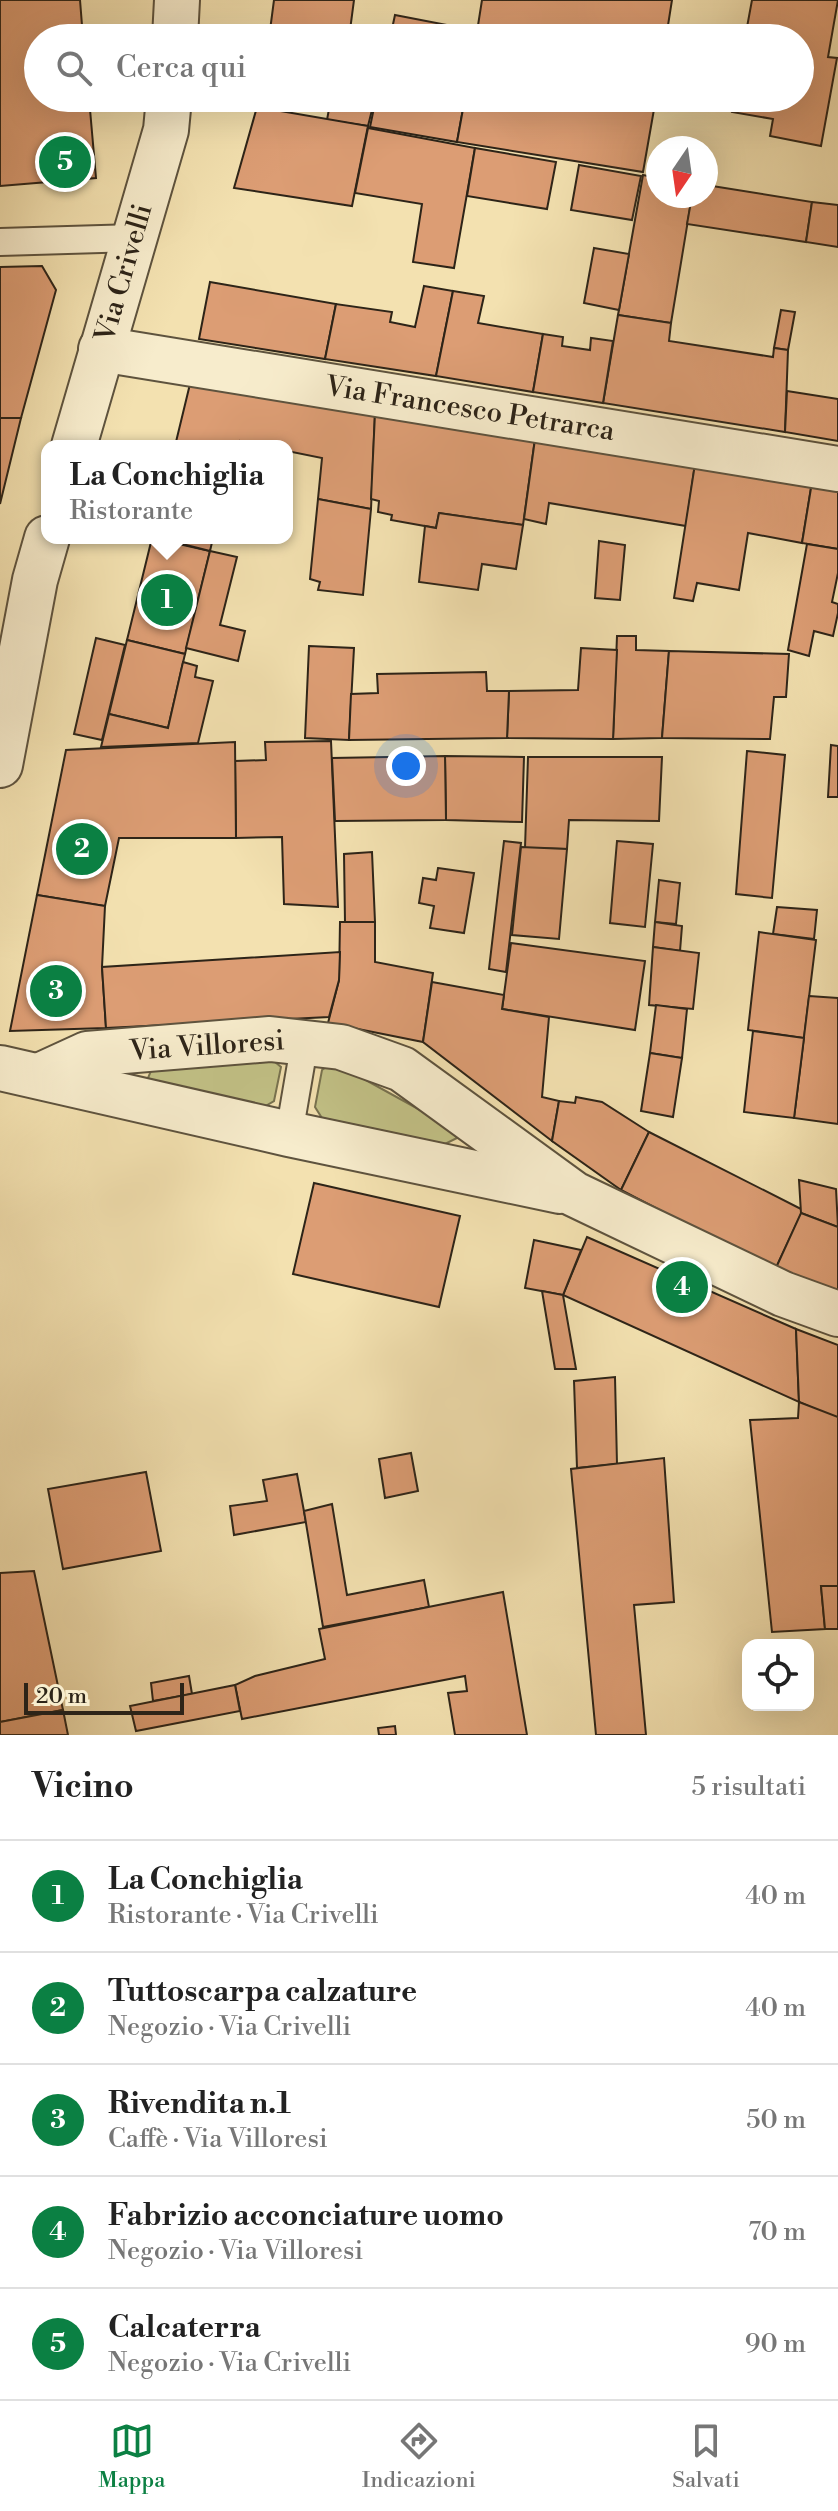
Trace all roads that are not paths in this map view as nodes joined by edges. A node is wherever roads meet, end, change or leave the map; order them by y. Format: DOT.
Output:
graph roads {
  1 [pos="177,0"];
  2 [pos="176,24"];
  3 [pos="168,112"];
  4 [pos="135,238"];
  5 [pos="0,242"];
  6 [pos="101,349"];
  7 [pos="76,440"];
  8 [pos="838,469"];
  9 [pos="45,544"];
  10 [pos="0,765"];
  11 [pos="305,1041"];
  12 [pos="19,1072"];
  13 [pos="289,1134"];
  14 [pos="574,1194"];
  15 [pos="838,1314"];
  1 -- 2 [label="street"];
  3 -- 4 [label="street, Via Crivelli"];
  4 -- 5 [label="lane"];
  4 -- 6 [label="street, Via Crivelli"];
  6 -- 7 [label="street, Via Crivelli"];
  6 -- 8 [label="street, Via Francesco Petrarca"];
  9 -- 10 [label="street"];
  11 -- 12 [label="street, Via Villoresi"];
  11 -- 13 [label="lane"];
  11 -- 14 [label="street, Via Villoresi"];
  12 -- 13 [label="street, Via Villoresi"];
  13 -- 14 [label="street, Via Villoresi"];
  14 -- 15 [label="street, Via Villoresi"];
}
